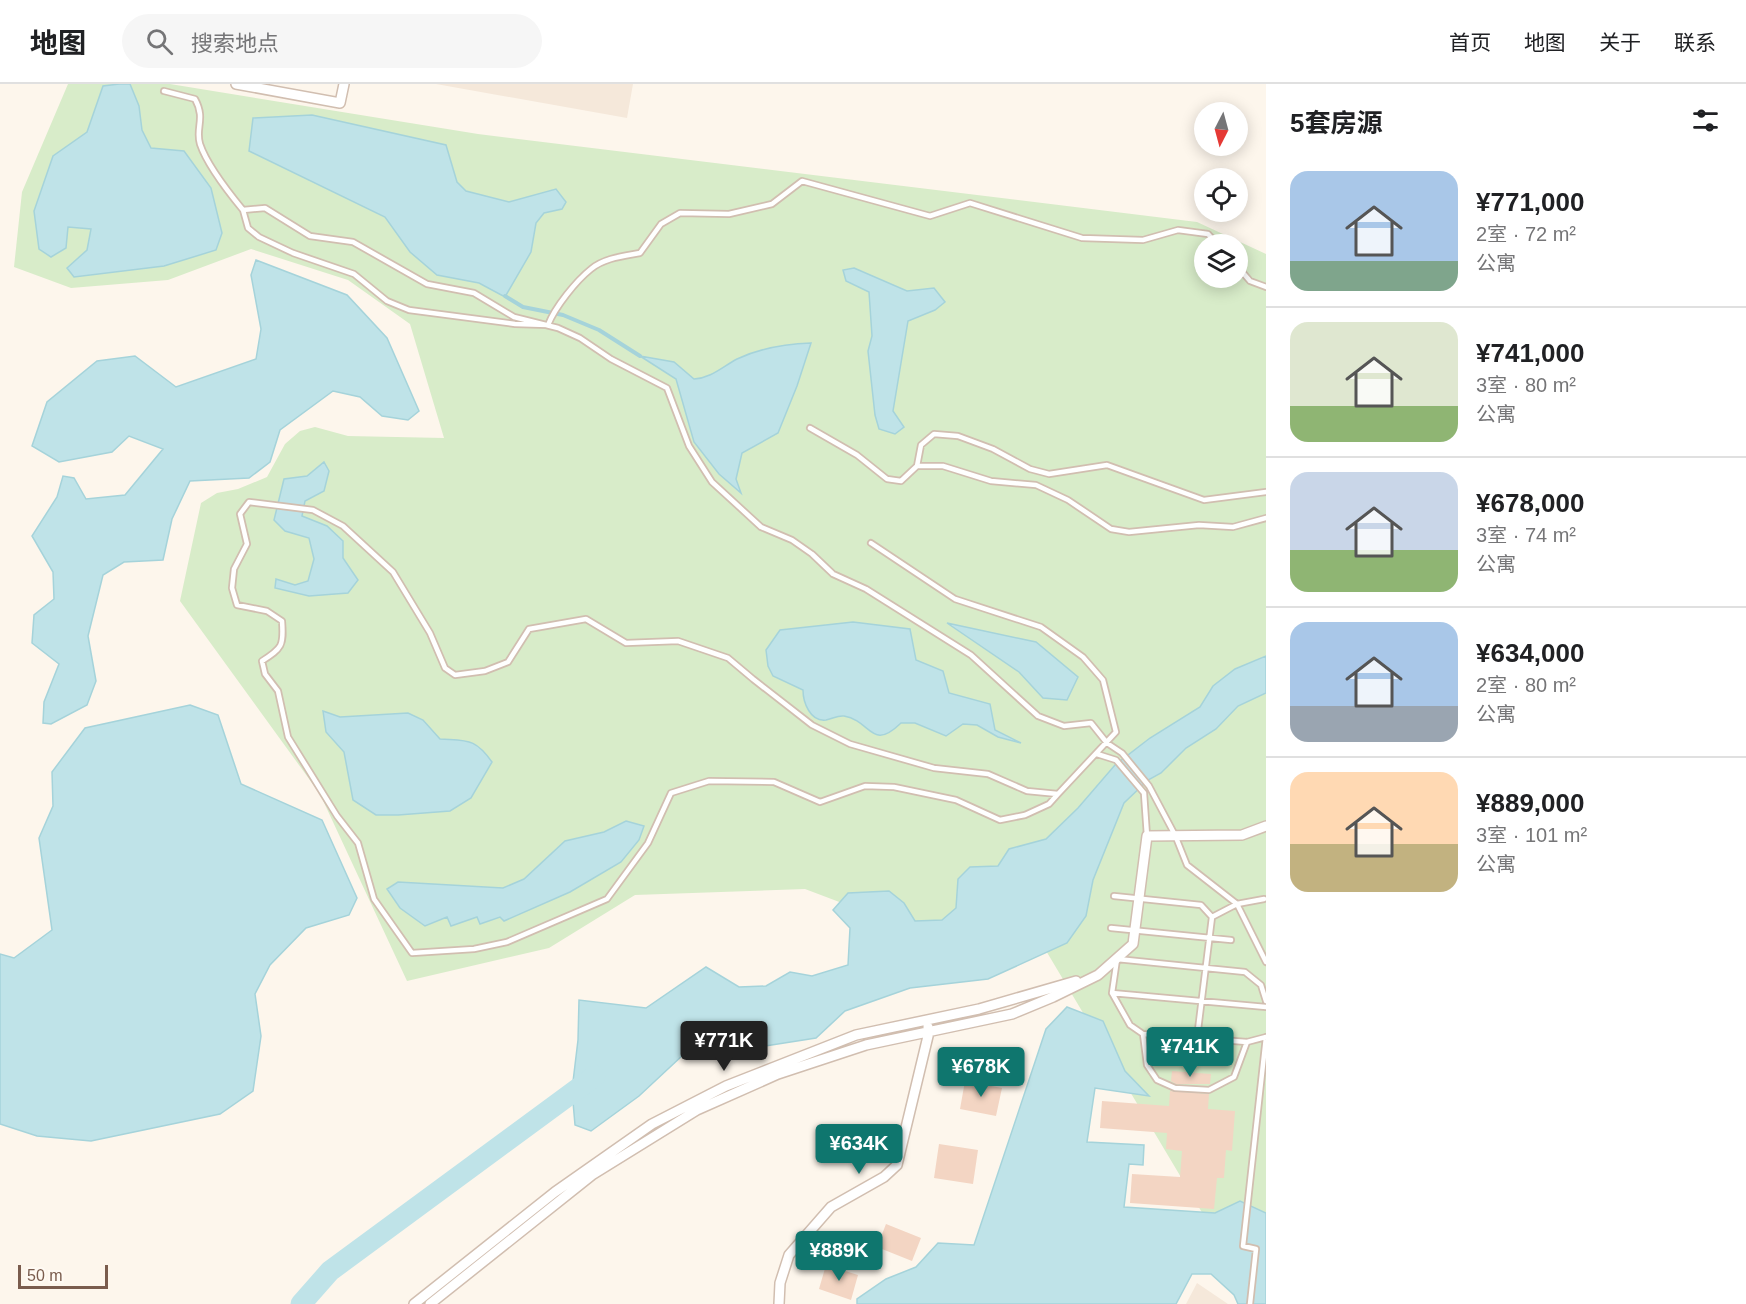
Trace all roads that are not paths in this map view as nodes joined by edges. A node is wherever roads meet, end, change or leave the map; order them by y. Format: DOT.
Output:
graph roads {
  1 [pos="236,84"];
  2 [pos="344,84"];
  3 [pos="164,91"];
  4 [pos="243,210"];
  5 [pos="1208,234"];
  6 [pos="1248,279"];
  7 [pos="1266,287"];
  8 [pos="548,325"];
  9 [pos="810,428"];
  10 [pos="917,466"];
  11 [pos="1266,492"];
  12 [pos="1266,519"];
  13 [pos="871,543"];
  14 [pos="1107,743"];
  15 [pos="1097,754"];
  16 [pos="1059,794"];
  17 [pos="1266,826"];
  18 [pos="1147,836"];
  19 [pos="1175,836"];
  20 [pos="1114,896"];
  21 [pos="1139,898"];
  22 [pos="1264,899"];
  23 [pos="1236,904"];
  24 [pos="1212,917"];
  25 [pos="1111,928"];
  26 [pos="1135,930"];
  27 [pos="1208,937"];
  28 [pos="1232,940"];
  29 [pos="1117,959"];
  30 [pos="1266,962"];
  31 [pos="1205,969"];
  32 [pos="1098,975"];
  33 [pos="1112,993"];
  34 [pos="1266,1000"];
  35 [pos="1200,1002"];
  36 [pos="1266,1007"];
  37 [pos="924,1019"];
  38 [pos="929,1032"];
  39 [pos="1143,1034"];
  40 [pos="1266,1037"];
  41 [pos="1197,1038"];
  42 [pos="1246,1042"];
  43 [pos="1265,1061"];
  44 [pos="414,1304"];
  45 [pos="430,1304"];
  46 [pos="779,1304"];
  47 [pos="1250,1304"];
  1 -- 2 [label="street"];
  3 -- 4 [label="lane"];
  4 -- 8 [label="lane"];
  4 -- 8 [label="lane"];
  5 -- 8 [label="lane"];
  6 -- 7 [label="lane"];
  8 -- 14 [label="lane"];
  9 -- 10 [label="lane"];
  10 -- 11 [label="lane"];
  10 -- 12 [label="lane"];
  13 -- 14 [label="lane"];
  14 -- 15 [label="lane"];
  14 -- 19 [label="lane"];
  15 -- 16 [label="lane"];
  15 -- 18 [label="lane"];
  16 -- 16 [label="lane"];
  17 -- 19 [label="street"];
  18 -- 19 [label="street"];
  18 -- 21 [label="street"];
  19 -- 23 [label="lane"];
  20 -- 21 [label="lane"];
  21 -- 24 [label="lane"];
  21 -- 26 [label="street"];
  22 -- 23 [label="lane"];
  23 -- 24 [label="lane"];
  23 -- 30 [label="lane"];
  24 -- 27 [label="lane"];
  25 -- 26 [label="lane"];
  26 -- 27 [label="lane"];
  26 -- 29 [label="street"];
  27 -- 28 [label="lane"];
  27 -- 31 [label="lane"];
  29 -- 31 [label="lane"];
  29 -- 32 [label="street"];
  29 -- 33 [label="lane"];
  31 -- 34 [label="lane"];
  31 -- 35 [label="lane"];
  32 -- 37 [label="street"];
  32 -- 38 [label="street"];
  33 -- 35 [label="lane"];
  33 -- 39 [label="lane"];
  35 -- 36 [label="lane"];
  35 -- 41 [label="lane"];
  37 -- 38 [label="street"];
  37 -- 44 [label="street"];
  38 -- 45 [label="street"];
  38 -- 46 [label="street"];
  39 -- 41 [label="lane"];
  39 -- 42 [label="lane"];
  40 -- 42 [label="lane"];
  40 -- 43 [label="lane"];
  41 -- 42 [label="lane"];
  43 -- 47 [label="lane"];
}
